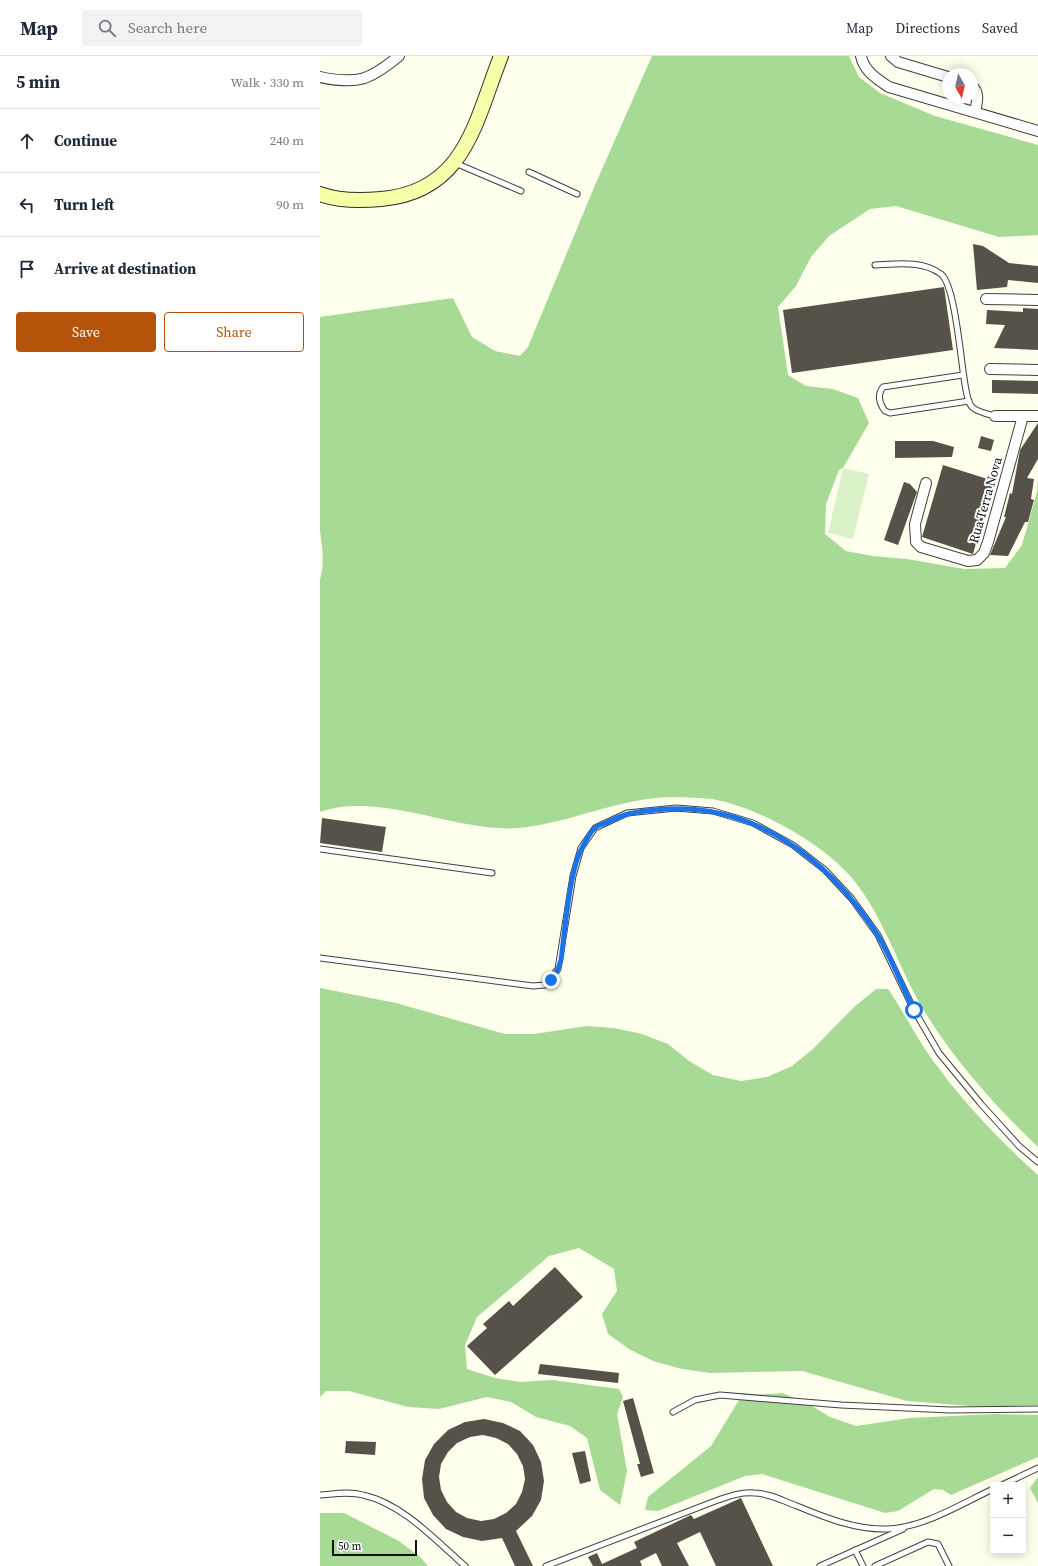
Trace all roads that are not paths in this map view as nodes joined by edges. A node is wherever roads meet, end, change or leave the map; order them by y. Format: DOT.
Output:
graph roads {
  1 [pos="399,56"];
  2 [pos="501,56"];
  3 [pos="861,56"];
  4 [pos="891,56"];
  5 [pos="942,75"];
  6 [pos="320,77"];
  7 [pos="977,104"];
  8 [pos="975,112"];
  9 [pos="1038,131"];
  10 [pos="456,163"];
  11 [pos="529,172"];
  12 [pos="521,191"];
  13 [pos="320,194"];
  14 [pos="577,194"];
  15 [pos="875,265"];
  16 [pos="986,299"];
  17 [pos="1038,300"];
  18 [pos="990,369"];
  19 [pos="1038,370"];
  20 [pos="963,375"];
  21 [pos="969,401"];
  22 [pos="995,416"];
  23 [pos="1023,416"];
  24 [pos="1038,416"];
  25 [pos="926,483"];
  26 [pos="320,849"];
  27 [pos="492,873"];
  28 [pos="320,958"];
  29 [pos="1038,1162"];
  30 [pos="1038,1409"];
  31 [pos="673,1412"];
  32 [pos="1038,1468"];
  33 [pos="1008,1482"];
  34 [pos="990,1490"];
  35 [pos="320,1496"];
  36 [pos="909,1526"];
  37 [pos="855,1550"];
  38 [pos="465,1566"];
  39 [pos="546,1566"];
  40 [pos="820,1566"];
  41 [pos="863,1566"];
  42 [pos="875,1566"];
  43 [pos="948,1566"];
  1 -- 6 [label="street"];
  2 -- 10 [label="main road"];
  3 -- 8 [label="street"];
  4 -- 5 [label="street"];
  7 -- 8 [label="street"];
  8 -- 9 [label="street"];
  10 -- 12 [label="lane"];
  10 -- 13 [label="main road"];
  11 -- 14 [label="lane"];
  15 -- 20 [label="lane"];
  16 -- 17 [label="street"];
  18 -- 19 [label="street"];
  20 -- 21 [label="lane"];
  20 -- 21 [label="lane"];
  21 -- 22 [label="lane"];
  22 -- 23 [label="street"];
  23 -- 24 [label="street"];
  23 -- 25 [label="street, Rua Terra Nova"];
  26 -- 27 [label="lane"];
  28 -- 29 [label="lane"];
  30 -- 31 [label="lane"];
  32 -- 33 [label="lane"];
  34 -- 36 [label="lane"];
  35 -- 38 [label="lane"];
  36 -- 37 [label="lane"];
  36 -- 39 [label="lane"];
  37 -- 40 [label="lane"];
  37 -- 41 [label="lane"];
  42 -- 43 [label="lane"];
}
